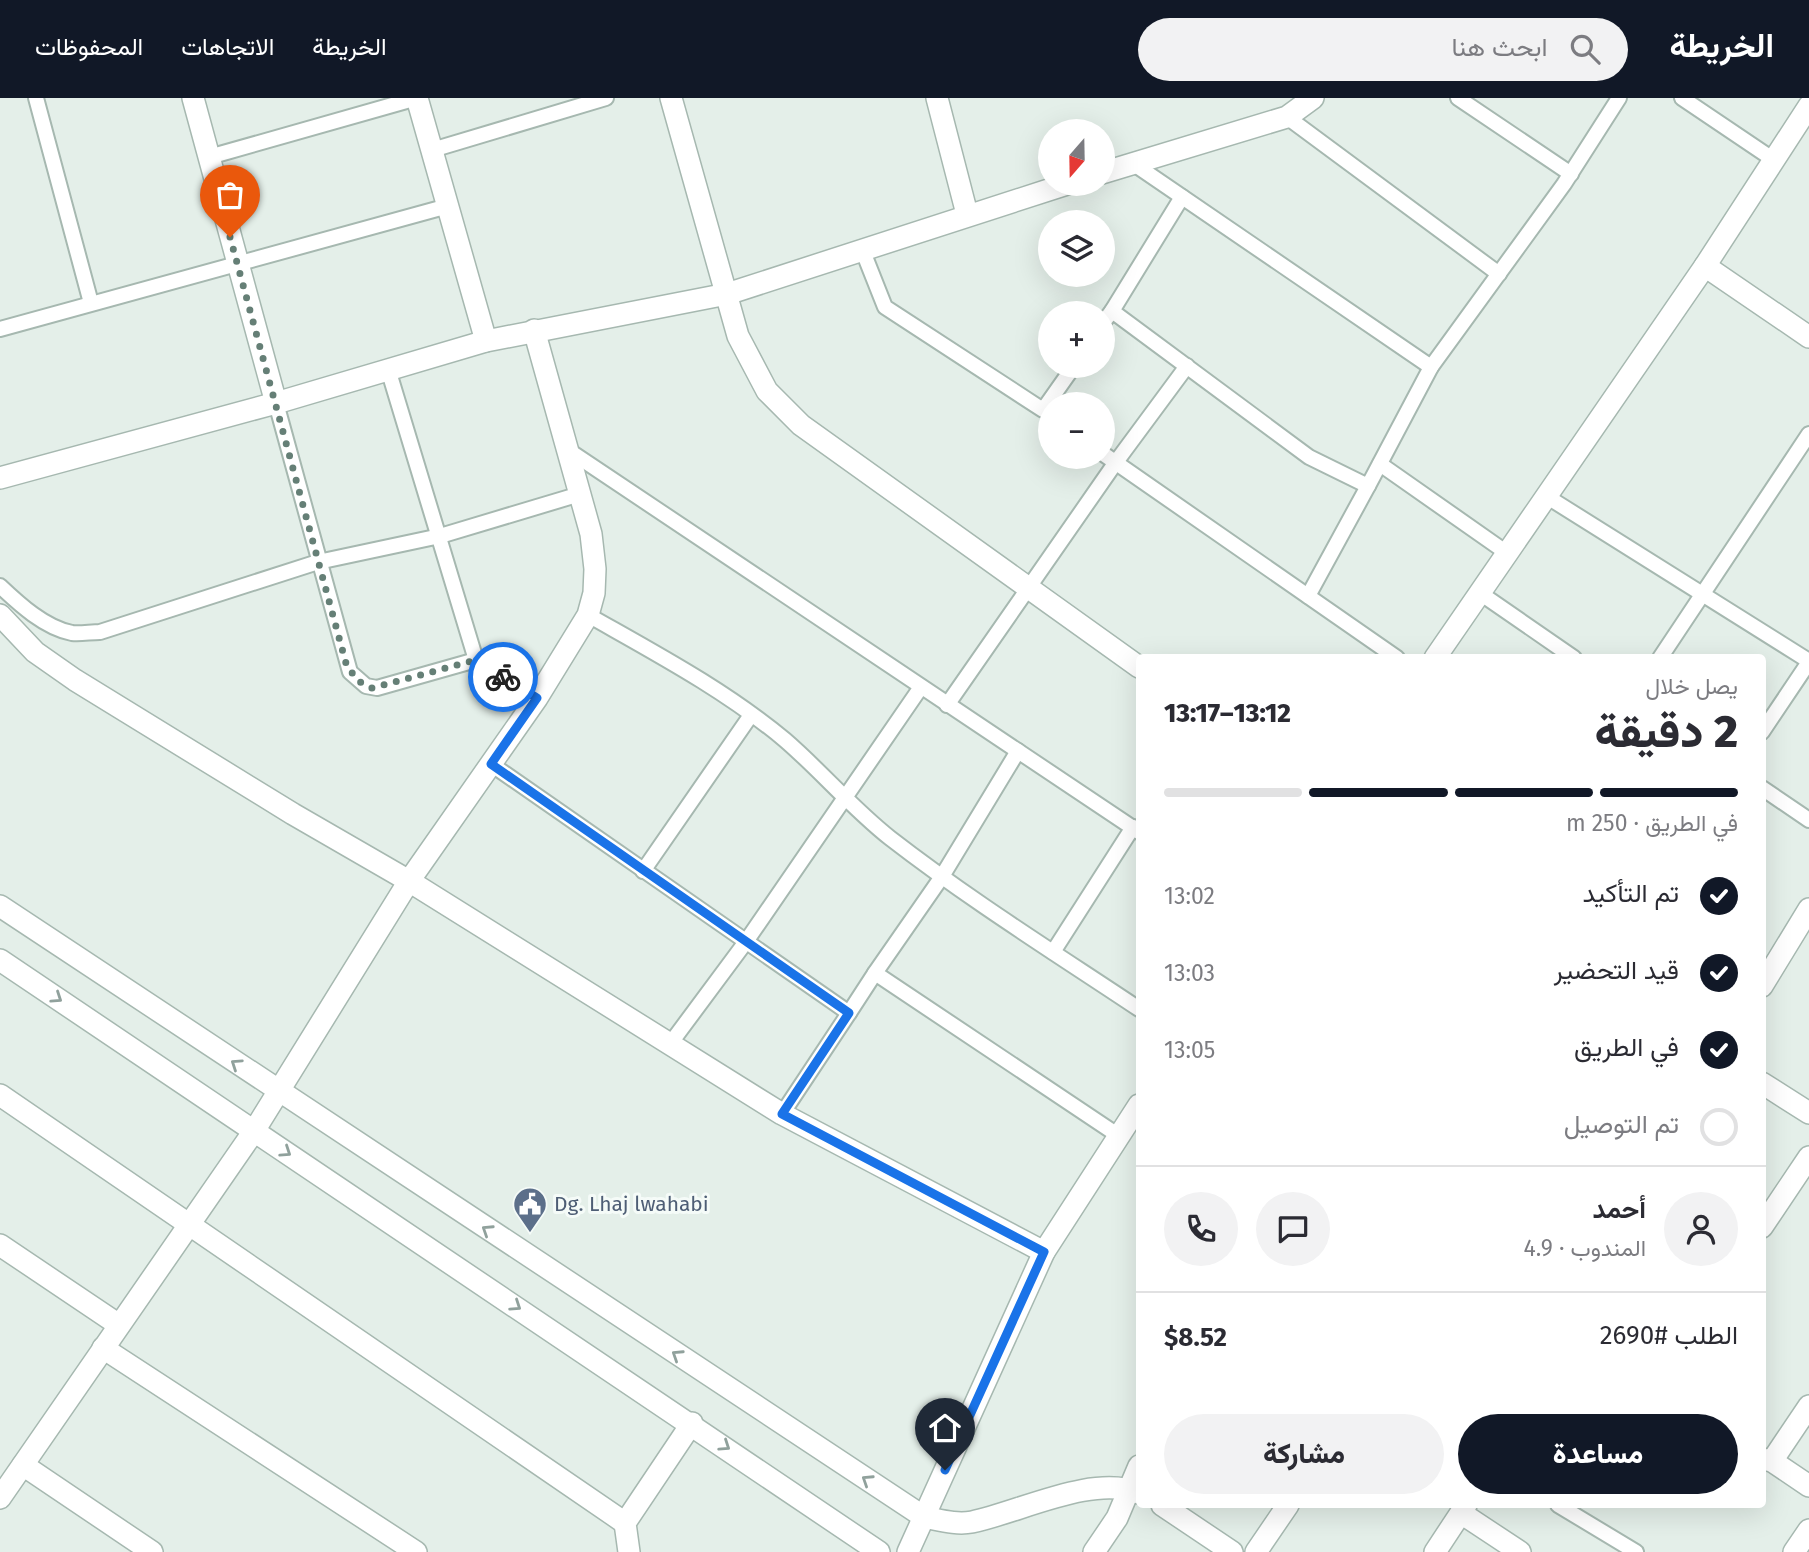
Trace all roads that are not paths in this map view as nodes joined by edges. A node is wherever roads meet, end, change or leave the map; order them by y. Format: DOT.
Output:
graph roads {
  1 [pos="36,98"];
  2 [pos="193,98"];
  3 [pos="417,98"];
  4 [pos="606,98"];
  5 [pos="671,98"];
  6 [pos="937,98"];
  7 [pos="1313,98"];
  8 [pos="1458,98"];
  9 [pos="1619,98"];
  10 [pos="1682,98"];
  11 [pos="1809,106"];
  12 [pos="1287,117"];
  13 [pos="432,150"];
  14 [pos="209,157"];
  15 [pos="1773,160"];
  16 [pos="1134,164"];
  17 [pos="1115,169"];
  18 [pos="1571,174"];
  19 [pos="1038,193"];
  20 [pos="1182,197"];
  21 [pos="448,206"];
  22 [pos="967,214"];
  23 [pos="862,248"];
  24 [pos="238,263"];
  25 [pos="1705,266"];
  26 [pos="1499,274"];
  27 [pos="727,294"];
  28 [pos="91,303"];
  29 [pos="1115,306"];
  30 [pos="1115,313"];
  31 [pos="0,329"];
  32 [pos="534,330"];
  33 [pos="1809,337"];
  34 [pos="486,341"];
  35 [pos="1187,366"];
  36 [pos="1431,367"];
  37 [pos="388,369"];
  38 [pos="276,403"];
  39 [pos="1038,407"];
  40 [pos="1809,435"];
  41 [pos="568,450"];
  42 [pos="1116,462"];
  43 [pos="1380,464"];
  44 [pos="1,473"];
  45 [pos="1368,486"];
  46 [pos="580,494"];
  47 [pos="1546,496"];
  48 [pos="440,536"];
  49 [pos="1507,553"];
  50 [pos="318,562"];
  51 [pos="0,586"];
  52 [pos="1028,588"];
  53 [pos="1480,593"];
  54 [pos="1700,593"];
  55 [pos="1308,596"];
  56 [pos="0,615"];
  57 [pos="588,615"];
  58 [pos="1391,654"];
  59 [pos="1438,654"];
  60 [pos="1568,654"];
  61 [pos="1662,654"];
  62 [pos="476,660"];
  63 [pos="1809,662"];
  64 [pos="1136,665"];
  65 [pos="921,687"];
  66 [pos="537,698"];
  67 [pos="947,705"];
  68 [pos="751,715"];
  69 [pos="1766,726"];
  70 [pos="1018,751"];
  71 [pos="491,764"];
  72 [pos="1766,791"];
  73 [pos="844,797"];
  74 [pos="1809,820"];
  75 [pos="1136,830"];
  76 [pos="643,871"];
  77 [pos="941,878"];
  78 [pos="409,881"];
  79 [pos="0,906"];
  80 [pos="1809,909"];
  81 [pos="745,943"];
  82 [pos="1053,951"];
  83 [pos="0,960"];
  84 [pos="875,972"];
  85 [pos="1766,979"];
  86 [pos="1136,1007"];
  87 [pos="849,1013"];
  88 [pos="670,1044"];
  89 [pos="1766,1086"];
  90 [pos="279,1093"];
  91 [pos="0,1095"];
  92 [pos="1136,1110"];
  93 [pos="782,1114"];
  94 [pos="1809,1114"];
  95 [pos="254,1131"];
  96 [pos="1119,1136"];
  97 [pos="1809,1157"];
  98 [pos="1766,1221"];
  99 [pos="189,1225"];
  100 [pos="0,1245"];
  101 [pos="1044,1252"];
  102 [pos="118,1325"];
  103 [pos="103,1348"];
  104 [pos="1809,1406"];
  105 [pos="692,1423"];
  106 [pos="1767,1460"];
  107 [pos="23,1465"];
  108 [pos="1809,1486"];
  109 [pos="1134,1491"];
  110 [pos="0,1498"];
  111 [pos="1166,1508"];
  112 [pos="1286,1508"];
  113 [pos="1563,1508"];
  114 [pos="1464,1509"];
  115 [pos="924,1517"];
  116 [pos="625,1522"];
  117 [pos="1809,1530"];
  118 [pos="152,1552"];
  119 [pos="416,1552"];
  120 [pos="629,1552"];
  121 [pos="879,1552"];
  122 [pos="908,1552"];
  123 [pos="1094,1552"];
  124 [pos="1232,1552"];
  125 [pos="1256,1552"];
  126 [pos="1435,1552"];
  127 [pos="1520,1552"];
  128 [pos="1636,1552"];
  129 [pos="1794,1552"];
  1 -- 28 [label="lane"];
  2 -- 14 [label="street"];
  3 -- 13 [label="street"];
  3 -- 14 [label="lane"];
  4 -- 13 [label="lane"];
  5 -- 27 [label="street"];
  6 -- 22 [label="street"];
  7 -- 12 [label="street"];
  8 -- 18 [label="lane"];
  9 -- 18 [label="lane"];
  10 -- 15 [label="lane"];
  11 -- 15 [label="street"];
  12 -- 16 [label="street"];
  12 -- 26 [label="lane"];
  13 -- 21 [label="street"];
  14 -- 24 [label="street"];
  15 -- 25 [label="street"];
  16 -- 17 [label="street"];
  16 -- 20 [label="lane"];
  18 -- 26 [label="lane"];
  19 -- 22 [label="street"];
  20 -- 29 [label="lane"];
  20 -- 36 [label="lane"];
  21 -- 24 [label="lane"];
  21 -- 34 [label="street"];
  22 -- 23 [label="street"];
  23 -- 27 [label="street"];
  23 -- 39 [label="lane"];
  24 -- 28 [label="lane"];
  24 -- 38 [label="street"];
  25 -- 33 [label="street"];
  25 -- 47 [label="street"];
  26 -- 36 [label="lane"];
  27 -- 32 [label="street"];
  27 -- 52 [label="street"];
  28 -- 31 [label="lane"];
  30 -- 35 [label="lane"];
  32 -- 34 [label="street"];
  32 -- 41 [label="street"];
  34 -- 37 [label="street"];
  35 -- 42 [label="lane"];
  35 -- 45 [label="lane"];
  36 -- 43 [label="lane"];
  37 -- 38 [label="street"];
  37 -- 48 [label="lane"];
  38 -- 44 [label="street"];
  38 -- 50 [label="lane"];
  40 -- 54 [label="lane"];
  41 -- 46 [label="street"];
  41 -- 65 [label="lane"];
  42 -- 52 [label="lane"];
  42 -- 55 [label="lane"];
  43 -- 45 [label="lane"];
  43 -- 49 [label="lane"];
  45 -- 55 [label="lane"];
  46 -- 48 [label="lane"];
  46 -- 57 [label="street"];
  47 -- 49 [label="street"];
  47 -- 54 [label="lane"];
  48 -- 50 [label="lane"];
  48 -- 62 [label="lane"];
  49 -- 53 [label="street"];
  50 -- 51 [label="lane"];
  50 -- 62 [label="lane"];
  52 -- 64 [label="street"];
  52 -- 67 [label="lane"];
  53 -- 59 [label="street"];
  53 -- 60 [label="lane"];
  54 -- 61 [label="lane"];
  54 -- 63 [label="lane"];
  55 -- 58 [label="lane"];
  56 -- 78 [label="street"];
  57 -- 66 [label="street"];
  57 -- 68 [label="lane"];
  62 -- 66 [label="lane"];
  63 -- 69 [label="lane"];
  65 -- 67 [label="lane"];
  65 -- 73 [label="lane"];
  66 -- 71 [label="street"];
  67 -- 70 [label="lane"];
  68 -- 73 [label="lane"];
  68 -- 76 [label="lane"];
  70 -- 75 [label="lane"];
  70 -- 77 [label="lane"];
  71 -- 76 [label="lane"];
  71 -- 78 [label="street"];
  72 -- 74 [label="lane"];
  73 -- 77 [label="lane"];
  73 -- 81 [label="lane"];
  75 -- 82 [label="lane"];
  76 -- 81 [label="lane"];
  77 -- 82 [label="lane"];
  77 -- 84 [label="lane"];
  78 -- 88 [label="street"];
  78 -- 90 [label="street"];
  90 -- 79 [label="street, one-way"];
  80 -- 85 [label="street"];
  81 -- 87 [label="lane"];
  81 -- 88 [label="lane"];
  82 -- 86 [label="lane"];
  83 -- 95 [label="street, one-way"];
  84 -- 87 [label="lane"];
  84 -- 96 [label="lane"];
  87 -- 93 [label="lane"];
  88 -- 93 [label="street"];
  89 -- 94 [label="street"];
  90 -- 95 [label="street"];
  115 -- 90 [label="street, one-way"];
  91 -- 99 [label="street"];
  92 -- 96 [label="street"];
  93 -- 101 [label="street"];
  95 -- 99 [label="street"];
  95 -- 105 [label="street, one-way"];
  96 -- 101 [label="street"];
  97 -- 98 [label="street"];
  99 -- 102 [label="street"];
  99 -- 116 [label="street"];
  100 -- 102 [label="street"];
  101 -- 115 [label="street"];
  102 -- 103 [label="street"];
  103 -- 107 [label="street"];
  103 -- 119 [label="street"];
  104 -- 106 [label="street"];
  105 -- 116 [label="street"];
  105 -- 121 [label="street, one-way"];
  106 -- 108 [label="street"];
  107 -- 110 [label="street"];
  107 -- 118 [label="street"];
  109 -- 115 [label="street"];
  109 -- 123 [label="street"];
  111 -- 124 [label="street"];
  112 -- 125 [label="street"];
  113 -- 128 [label="lane"];
  114 -- 126 [label="street"];
  114 -- 127 [label="street"];
  115 -- 122 [label="street"];
  116 -- 120 [label="street"];
  117 -- 129 [label="street"];
}
